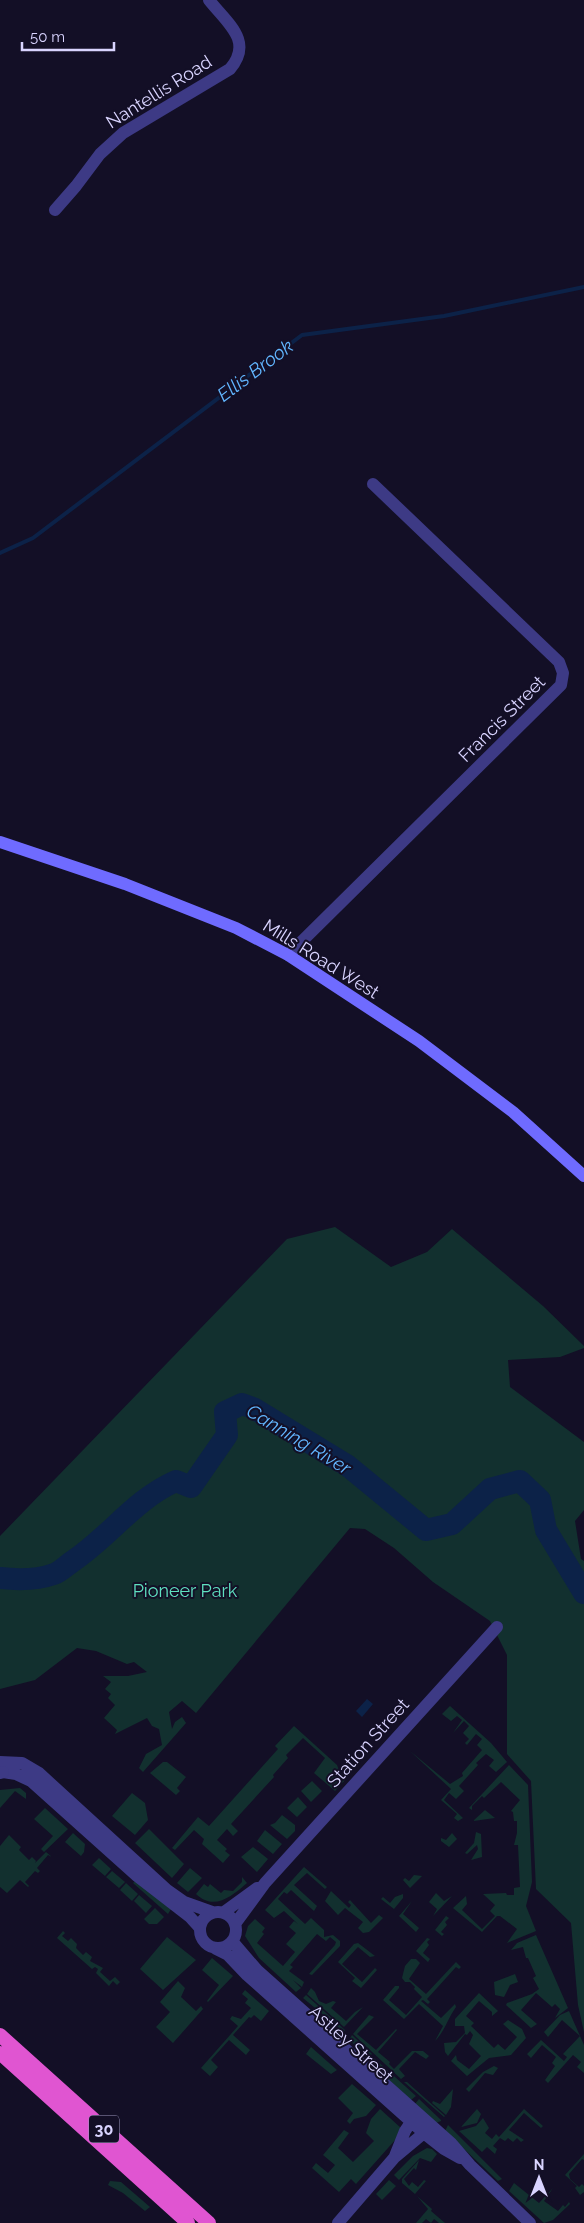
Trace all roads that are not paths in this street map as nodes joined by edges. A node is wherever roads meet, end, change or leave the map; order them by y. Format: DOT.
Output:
graph roads {
  1 [pos="209,0"];
  2 [pos="54,210"];
  3 [pos="373,484"];
  4 [pos="0,842"];
  5 [pos="288,955"];
  6 [pos="584,1176"];
  7 [pos="497,1627"];
  8 [pos="1,1769"];
  9 [pos="265,1883"];
  10 [pos="218,1912"];
  11 [pos="236,1924"];
  12 [pos="199,1928"];
  13 [pos="232,1941"];
  14 [pos="216,1949"];
  15 [pos="0,2035"];
  16 [pos="0,2053"];
  17 [pos="413,2117"];
  18 [pos="428,2130"];
  19 [pos="394,2158"];
  20 [pos="188,2223"];
  21 [pos="209,2223"];
  22 [pos="338,2223"];
  23 [pos="530,2223"];
  1 -- 2 [label="street, Nantellis Road"];
  3 -- 5 [label="street, Francis Street"];
  4 -- 5 [label="main road, Mills Road West"];
  5 -- 6 [label="main road, Mills Road West"];
  7 -- 9 [label="street, Station Street"];
  8 -- 10 [label="street"];
  8 -- 12 [label="street"];
  9 -- 10 [label="street, Station Street"];
  9 -- 11 [label="street, Station Street"];
  10 -- 11 [label="street"];
  10 -- 12 [label="street"];
  11 -- 13 [label="street"];
  12 -- 14 [label="street"];
  13 -- 14 [label="street"];
  13 -- 17 [label="street, Astley Street"];
  14 -- 17 [label="street, Astley Street"];
  15 -- 21 [label="highway, 30"];
  16 -- 20 [label="highway, 30"];
  17 -- 18 [label="street, Astley Street"];
  17 -- 19 [label="street"];
  18 -- 19 [label="street"];
  18 -- 23 [label="street, Astley Street"];
  19 -- 22 [label="street"];
}
